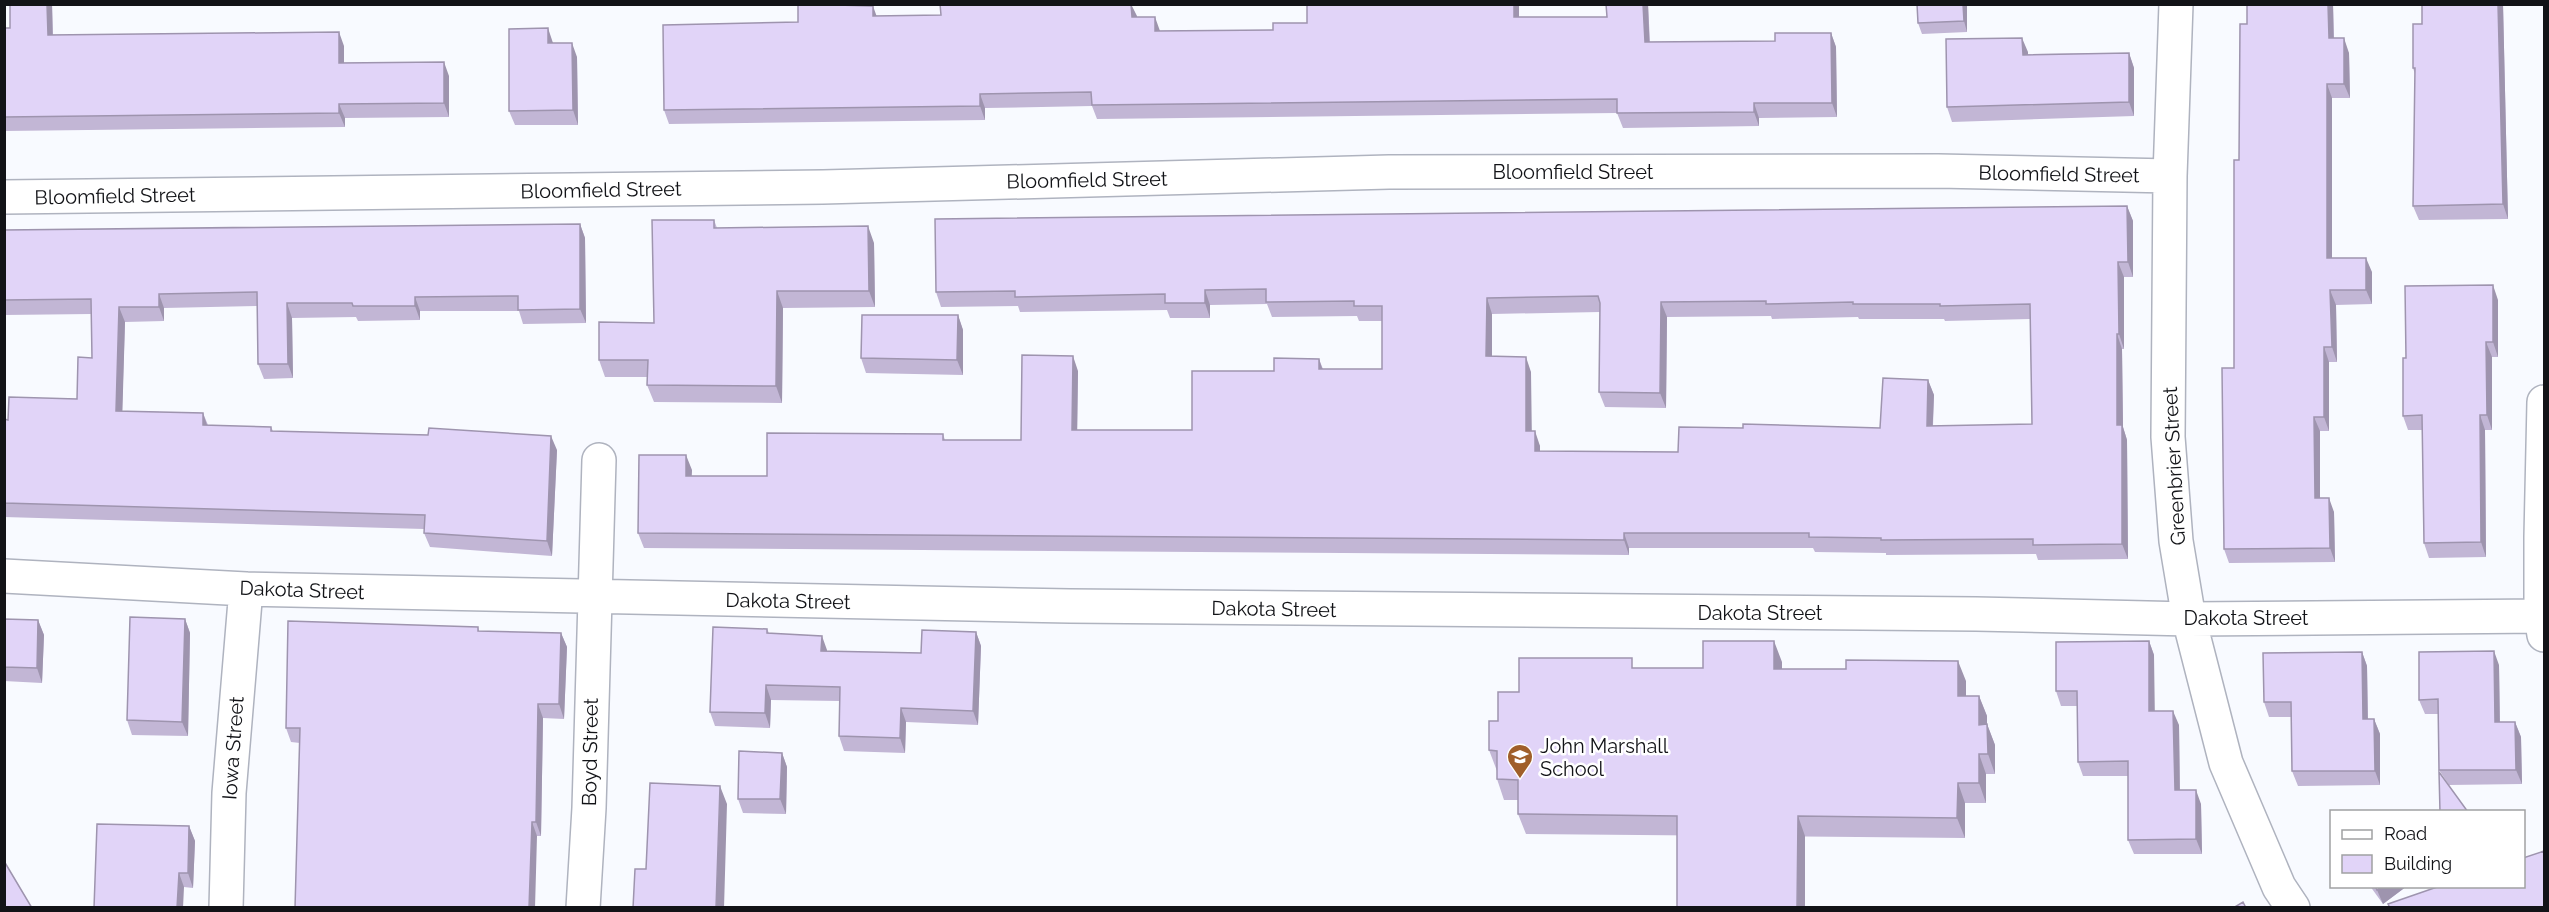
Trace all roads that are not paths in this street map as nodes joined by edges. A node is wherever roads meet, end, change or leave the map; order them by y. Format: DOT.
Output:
graph roads {
  1 [pos="2176,4"];
  2 [pos="2170,176"];
  3 [pos="4,197"];
  4 [pos="2544,402"];
  5 [pos="599,460"];
  6 [pos="4,576"];
  7 [pos="246,589"];
  8 [pos="593,597"];
  9 [pos="2189,619"];
  10 [pos="2543,622"];
  11 [pos="226,908"];
  12 [pos="583,908"];
  13 [pos="2293,908"];
  1 -- 2 [label="street, Greenbrier Street"];
  2 -- 3 [label="street, Bloomfield Street"];
  2 -- 9 [label="street, Greenbrier Street"];
  4 -- 10 [label="street"];
  5 -- 8 [label="street, Boyd Street"];
  6 -- 7 [label="street, Dakota Street"];
  7 -- 8 [label="street, Dakota Street"];
  7 -- 11 [label="street, Iowa Street"];
  8 -- 9 [label="street, Dakota Street"];
  8 -- 12 [label="street, Boyd Street"];
  9 -- 10 [label="street, Dakota Street"];
  9 -- 13 [label="street, Greenbrier Street"];
}
